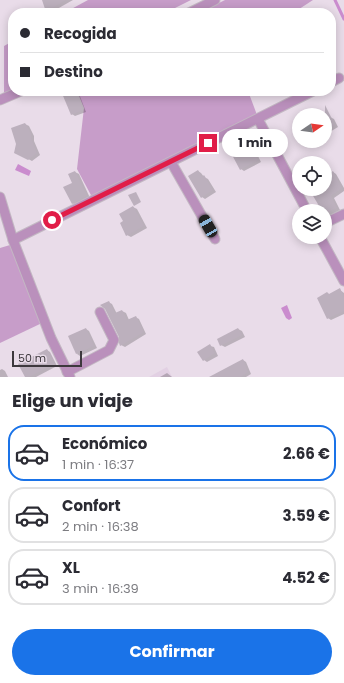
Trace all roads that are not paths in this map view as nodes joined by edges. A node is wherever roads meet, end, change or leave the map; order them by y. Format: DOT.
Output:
graph roads {
  1 [pos="215,0"];
  2 [pos="199,8"];
  3 [pos="9,96"];
  4 [pos="303,96"];
  5 [pos="0,100"];
  6 [pos="258,119"];
  7 [pos="171,162"];
  8 [pos="0,197"];
  9 [pos="303,204"];
  10 [pos="344,214"];
  11 [pos="332,220"];
  12 [pos="215,239"];
  13 [pos="13,240"];
  14 [pos="324,244"];
  15 [pos="344,282"];
  16 [pos="100,312"];
  17 [pos="69,374"];
  1 -- 2 [label="street"];
  3 -- 5 [label="street"];
  4 -- 6 [label="street"];
  6 -- 7 [label="street"];
  6 -- 9 [label="street"];
  7 -- 12 [label="street"];
  7 -- 13 [label="street"];
  8 -- 13 [label="street"];
  10 -- 11 [label="street"];
  13 -- 17 [label="street"];
  14 -- 15 [label="street"];
  16 -- 17 [label="street"];
}
